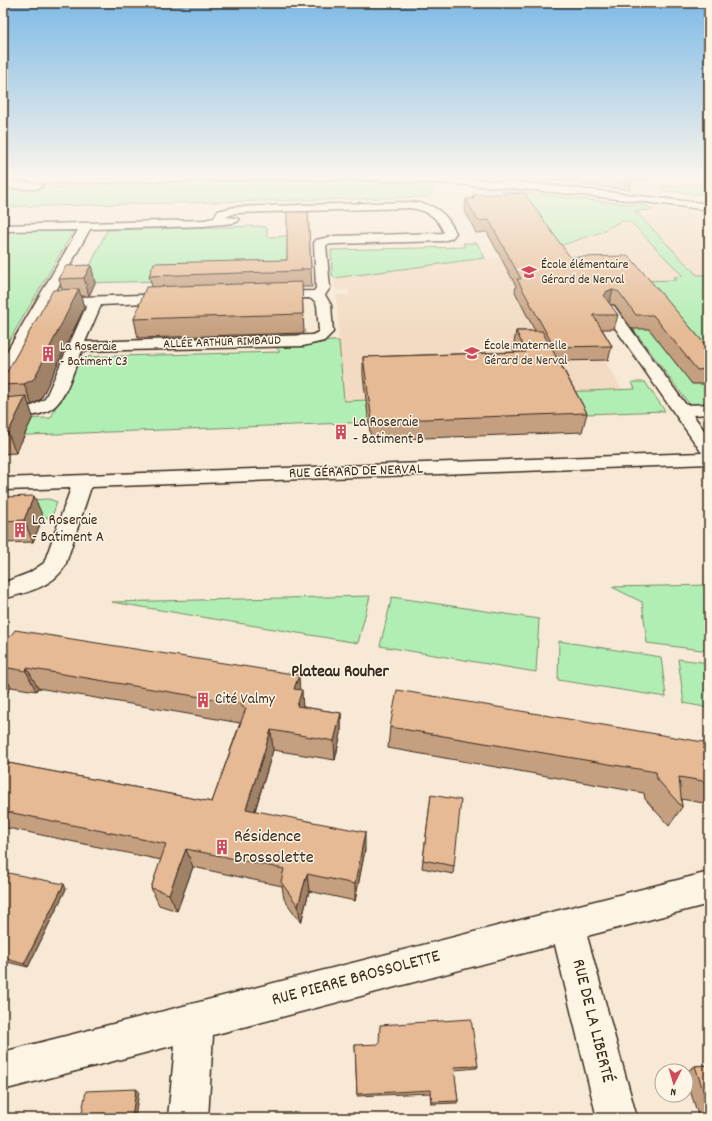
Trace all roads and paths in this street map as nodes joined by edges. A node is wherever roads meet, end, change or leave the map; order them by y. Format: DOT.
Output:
graph roads {
  1 [pos="85,228"];
  2 [pos="448,228"];
  3 [pos="261,295"];
  4 [pos="317,296"];
  5 [pos="181,298"];
  6 [pos="96,301"];
  7 [pos="42,303"];
  8 [pos="609,309"];
  9 [pos="76,347"];
  10 [pos="3,372"];
  11 [pos="709,409"];
  12 [pos="680,410"];
  13 [pos="3,412"];
  14 [pos="709,450"];
  15 [pos="709,458"];
  16 [pos="83,482"];
  17 [pos="3,484"];
  18 [pos="3,591"];
  19 [pos="709,888"];
  20 [pos="567,924"];
  21 [pos="196,1021"];
  22 [pos="3,1071"];
  23 [pos="188,1118"];
  24 [pos="617,1118"];
  1 -- 7 [label="street"];
  2 -- 4 [label="street"];
  3 -- 4 [label="street"];
  4 -- 9 [label="street, ALLÉE ARTHUR RIMBAUD"];
  5 -- 6 [label="street"];
  6 -- 7 [label="street"];
  6 -- 9 [label="street"];
  7 -- 10 [label="street"];
  8 -- 12 [label="street"];
  9 -- 13 [label="street"];
  11 -- 12 [label="street"];
  12 -- 14 [label="street"];
  15 -- 16 [label="street, RUE GÉRARD DE NERVAL"];
  16 -- 17 [label="street, RUE GÉRARD DE NERVAL"];
  16 -- 18 [label="street"];
  19 -- 20 [label="street, RUE PIERRE BROSSOLETTE"];
  20 -- 21 [label="street, RUE PIERRE BROSSOLETTE"];
  20 -- 24 [label="street, RUE DE LA LIBERTÉ"];
  21 -- 22 [label="street, RUE PIERRE BROSSOLETTE"];
  21 -- 23 [label="street"];
}
